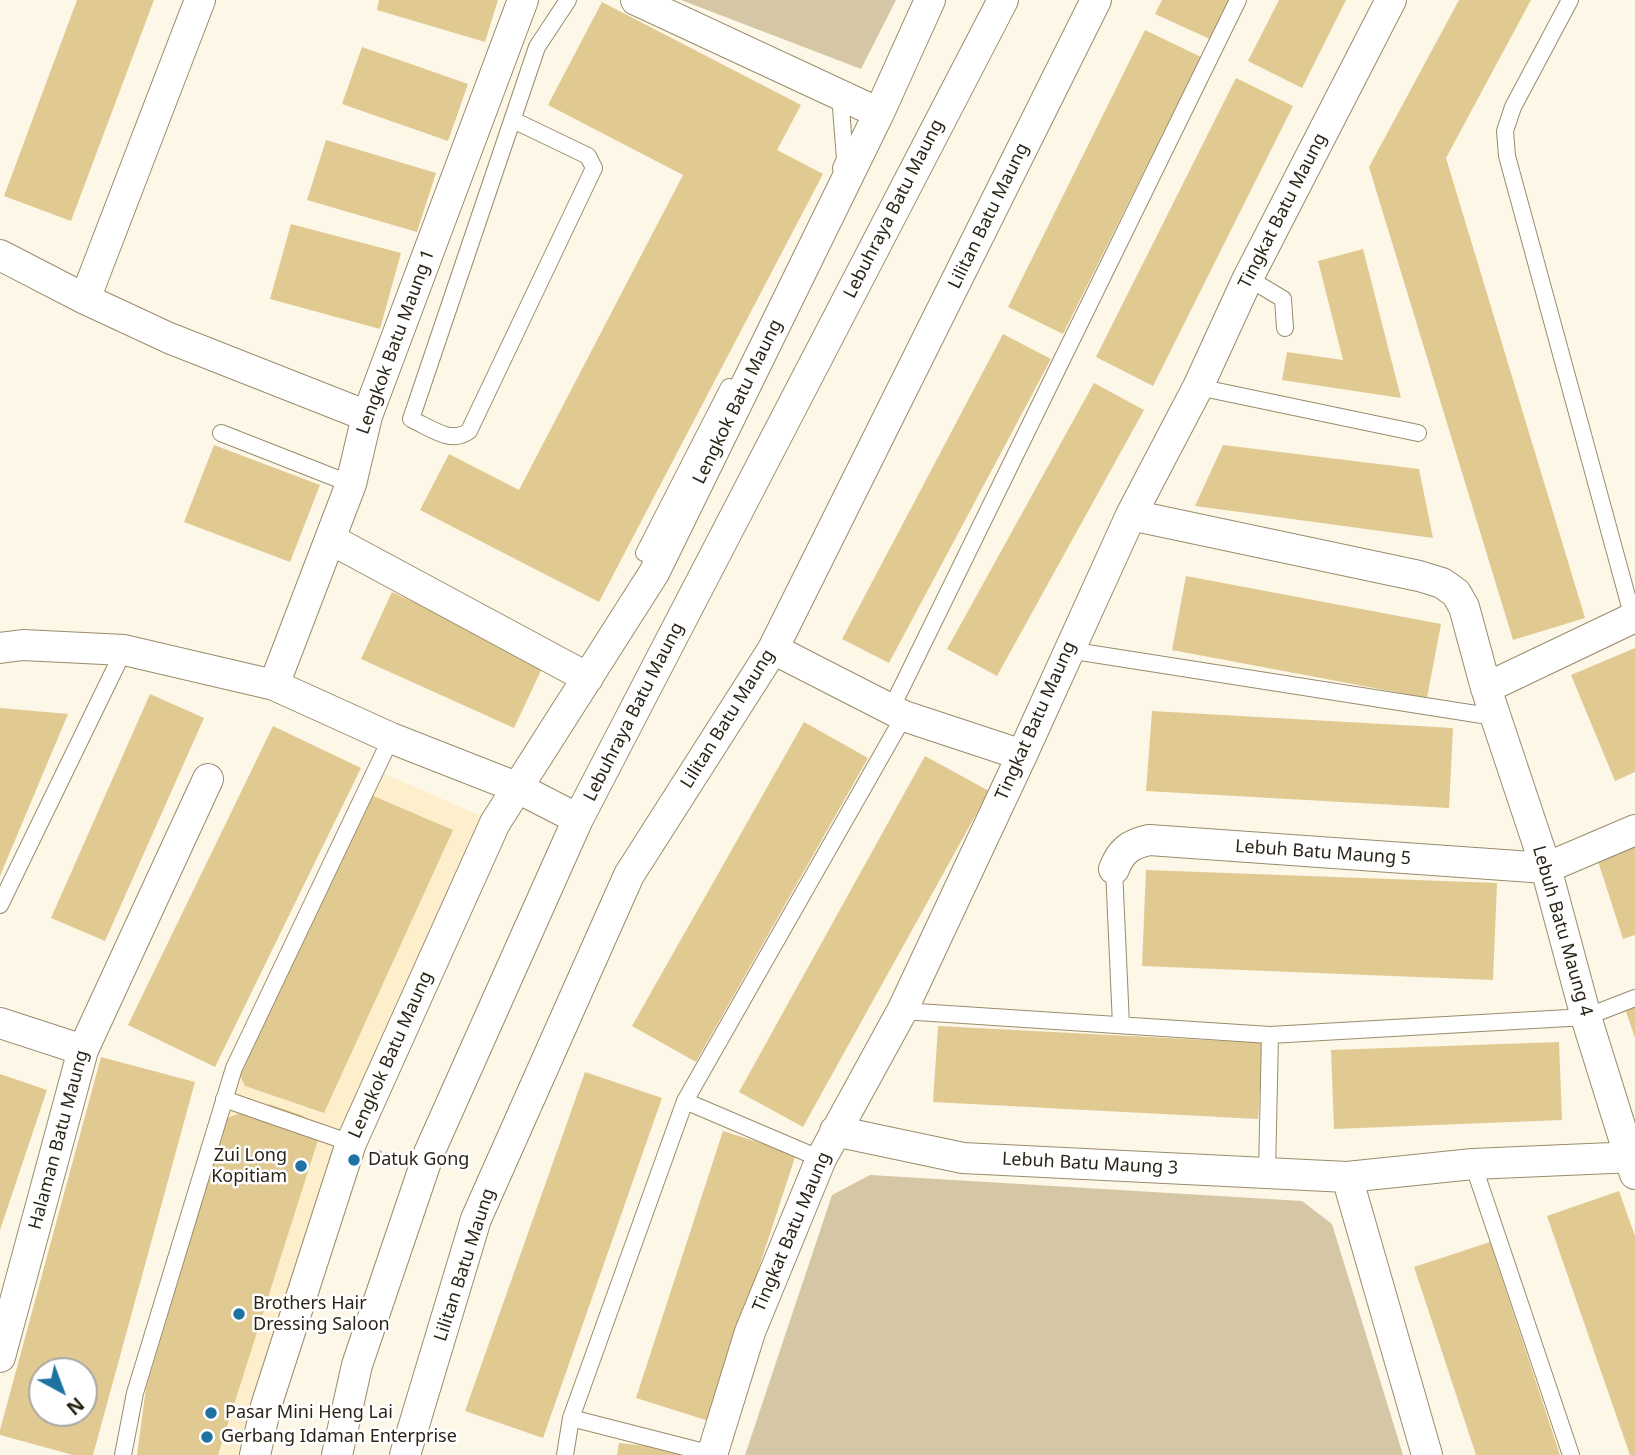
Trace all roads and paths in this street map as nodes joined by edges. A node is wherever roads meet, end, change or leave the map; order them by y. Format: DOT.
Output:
graph roads {
  1 [pos="200,0"];
  2 [pos="523,0"];
  3 [pos="568,0"];
  4 [pos="636,0"];
  5 [pos="930,0"];
  6 [pos="1003,0"];
  7 [pos="1096,0"];
  8 [pos="1238,0"];
  9 [pos="1391,0"];
  10 [pos="1570,0"];
  11 [pos="840,95"];
  12 [pos="879,113"];
  13 [pos="513,120"];
  14 [pos="0,255"];
  15 [pos="1248,278"];
  16 [pos="85,299"];
  17 [pos="1285,328"];
  18 [pos="1198,387"];
  19 [pos="367,416"];
  20 [pos="221,433"];
  21 [pos="1418,433"];
  22 [pos="351,484"];
  23 [pos="1130,515"];
  24 [pos="330,539"];
  25 [pos="644,553"];
  26 [pos="1634,617"];
  27 [pos="0,648"];
  28 [pos="774,649"];
  29 [pos="124,650"];
  30 [pos="1068,650"];
  31 [pos="588,678"];
  32 [pos="274,685"];
  33 [pos="1486,688"];
  34 [pos="898,712"];
  35 [pos="1495,717"];
  36 [pos="391,738"];
  37 [pos="1022,755"];
  38 [pos="208,779"];
  39 [pos="516,787"];
  40 [pos="578,819"];
  41 [pos="1635,830"];
  42 [pos="1546,868"];
  43 [pos="1114,869"];
  44 [pos="0,905"];
  45 [pos="1635,998"];
  46 [pos="902,1011"];
  47 [pos="1586,1017"];
  48 [pos="0,1023"];
  49 [pos="1121,1025"];
  50 [pos="1270,1035"];
  51 [pos="83,1050"];
  52 [pos="224,1099"];
  53 [pos="685,1101"];
  54 [pos="835,1131"];
  55 [pos="351,1143"];
  56 [pos="821,1159"];
  57 [pos="1633,1163"];
  58 [pos="1473,1164"];
  59 [pos="424,1167"];
  60 [pos="1267,1173"];
  61 [pos="1347,1177"];
  62 [pos="0,1357"];
  63 [pos="571,1418"];
  64 [pos="712,1454"];
  65 [pos="123,1455"];
  66 [pos="256,1455"];
  67 [pos="337,1455"];
  68 [pos="405,1455"];
  69 [pos="565,1455"];
  70 [pos="1427,1455"];
  71 [pos="1571,1455"];
  1 -- 16 [label="street"];
  2 -- 19 [label="street, Lengkok Batu Maung 1"];
  3 -- 13 [label="lane"];
  4 -- 11 [label="street"];
  5 -- 12 [label="street, Lengkok Batu Maung"];
  6 -- 40 [label="street, Lebuhraya Batu Maung"];
  7 -- 28 [label="street, Lilitan Batu Maung"];
  8 -- 34 [label="lane"];
  9 -- 15 [label="street, Tingkat Batu Maung"];
  10 -- 26 [label="lane"];
  11 -- 12 [label="street"];
  11 -- 25 [label="lane"];
  12 -- 31 [label="street, Lengkok Batu Maung"];
  13 -- 13 [label="lane"];
  14 -- 16 [label="street"];
  15 -- 17 [label="lane"];
  15 -- 18 [label="street, Tingkat Batu Maung"];
  16 -- 19 [label="street"];
  18 -- 21 [label="lane"];
  18 -- 23 [label="street, Tingkat Batu Maung"];
  19 -- 22 [label="street, Lengkok Batu Maung 1"];
  20 -- 22 [label="lane"];
  22 -- 24 [label="street, Lengkok Batu Maung 1"];
  23 -- 30 [label="street, Tingkat Batu Maung"];
  23 -- 33 [label="street, Lebuh Batu Maung 4"];
  24 -- 31 [label="street"];
  24 -- 32 [label="street, Lengkok Batu Maung 1"];
  26 -- 33 [label="street"];
  27 -- 29 [label="street"];
  28 -- 34 [label="street"];
  28 -- 68 [label="street, Lilitan Batu Maung"];
  29 -- 32 [label="street"];
  29 -- 44 [label="lane"];
  30 -- 35 [label="lane"];
  30 -- 37 [label="street, Tingkat Batu Maung"];
  31 -- 39 [label="street, Lengkok Batu Maung"];
  32 -- 36 [label="street"];
  33 -- 35 [label="street, Lebuh Batu Maung 4"];
  34 -- 37 [label="street"];
  34 -- 53 [label="lane"];
  35 -- 42 [label="street, Lebuh Batu Maung 4"];
  36 -- 39 [label="street"];
  36 -- 52 [label="lane"];
  37 -- 46 [label="street, Tingkat Batu Maung"];
  38 -- 51 [label="street, Halaman Batu Maung"];
  39 -- 40 [label="street"];
  39 -- 55 [label="street, Lengkok Batu Maung"];
  40 -- 59 [label="street, Lebuhraya Batu Maung"];
  41 -- 42 [label="street"];
  42 -- 43 [label="street, Lebuh Batu Maung 5"];
  42 -- 47 [label="street, Lebuh Batu Maung 4"];
  43 -- 49 [label="lane"];
  45 -- 47 [label="lane"];
  46 -- 49 [label="lane"];
  46 -- 54 [label="street, Tingkat Batu Maung"];
  47 -- 50 [label="lane"];
  47 -- 57 [label="street, Lebuh Batu Maung 4"];
  48 -- 51 [label="street"];
  49 -- 50 [label="lane"];
  50 -- 60 [label="lane"];
  51 -- 62 [label="street, Halaman Batu Maung"];
  52 -- 55 [label="lane"];
  52 -- 65 [label="lane"];
  53 -- 56 [label="lane"];
  53 -- 63 [label="lane"];
  54 -- 56 [label="street, Tingkat Batu Maung"];
  54 -- 60 [label="street, Lebuh Batu Maung 3"];
  55 -- 59 [label="path"];
  55 -- 66 [label="street, Lengkok Batu Maung"];
  56 -- 64 [label="street, Tingkat Batu Maung"];
  57 -- 58 [label="street, Lebuh Batu Maung 3"];
  58 -- 61 [label="street, Lebuh Batu Maung 3"];
  58 -- 71 [label="lane"];
  59 -- 67 [label="street, Lebuhraya Batu Maung"];
  60 -- 61 [label="street, Lebuh Batu Maung 3"];
  61 -- 70 [label="street"];
  63 -- 64 [label="lane"];
  63 -- 69 [label="lane"];
}
